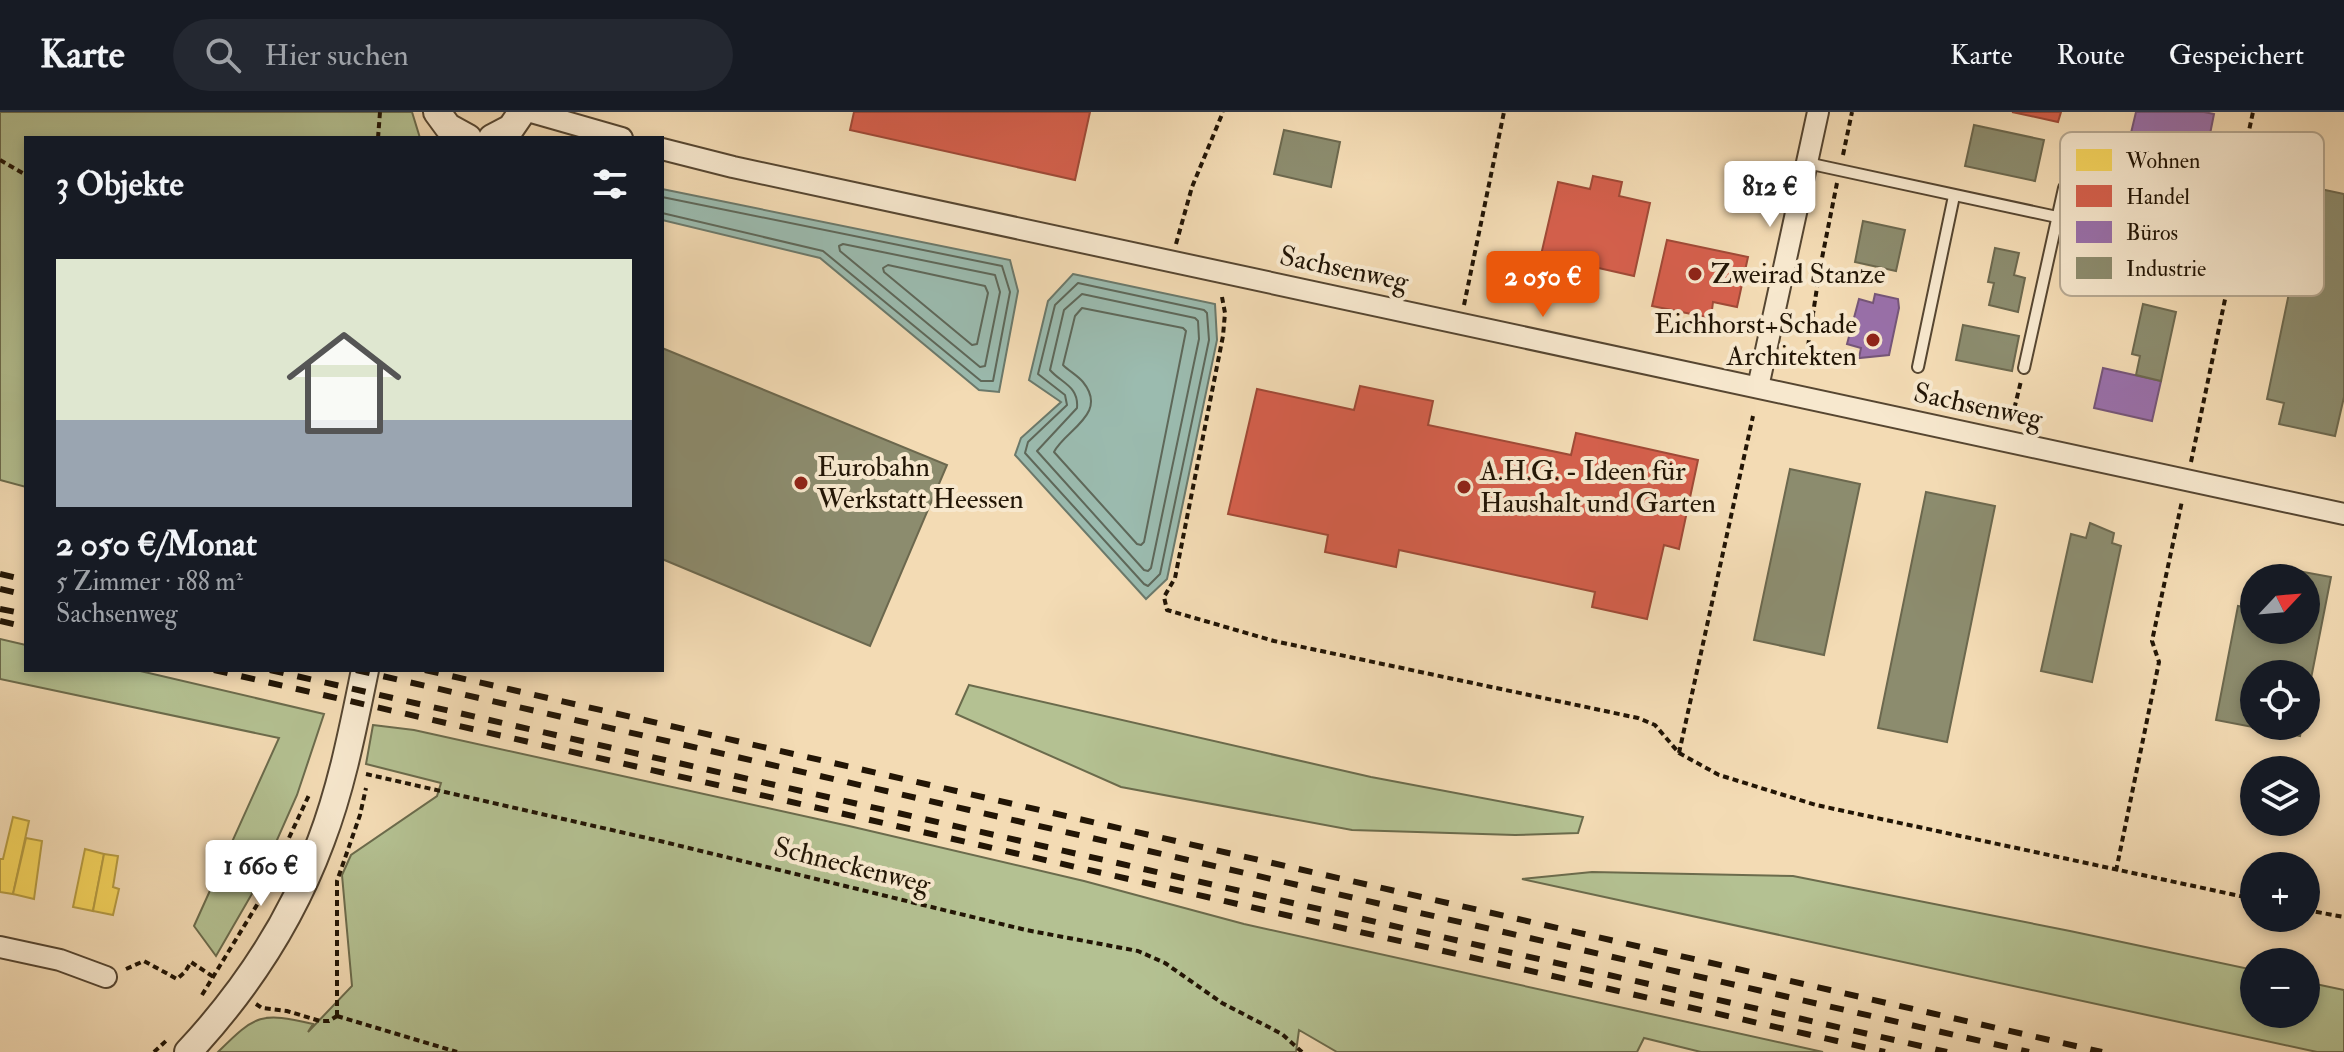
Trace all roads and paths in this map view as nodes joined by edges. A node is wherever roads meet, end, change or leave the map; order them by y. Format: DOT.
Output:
graph roads {
  1 [pos="380,112"];
  2 [pos="437,112"];
  3 [pos="522,112"];
  4 [pos="531,112"];
  5 [pos="1223,112"];
  6 [pos="1504,112"];
  7 [pos="1818,112"];
  8 [pos="1852,112"];
  9 [pos="2253,112"];
  10 [pos="2249,132"];
  11 [pos="378,136"];
  12 [pos="464,136"];
  13 [pos="496,136"];
  14 [pos="615,136"];
  15 [pos="664,150"];
  16 [pos="0,160"];
  17 [pos="1807,163"];
  18 [pos="1840,170"];
  19 [pos="24,174"];
  20 [pos="1954,196"];
  21 [pos="2060,204"];
  22 [pos="2057,217"];
  23 [pos="1172,261"];
  24 [pos="2225,296"];
  25 [pos="1222,297"];
  26 [pos="1461,323"];
  27 [pos="1805,366"];
  28 [pos="1918,367"];
  29 [pos="2024,368"];
  30 [pos="1758,387"];
  31 [pos="1753,416"];
  32 [pos="2012,418"];
  33 [pos="2187,480"];
  34 [pos="2344,514"];
  35 [pos="365,672"];
  36 [pos="1679,753"];
  37 [pos="356,772"];
  38 [pos="312,788"];
  39 [pos="2116,871"];
  40 [pos="2240,896"];
  41 [pos="2320,913"];
  42 [pos="2344,917"];
  43 [pos="0,947"];
  44 [pos="106,977"];
  45 [pos="213,977"];
  46 [pos="240,993"];
  47 [pos="202,997"];
  48 [pos="337,1016"];
  49 [pos="181,1042"];
  50 [pos="154,1052"];
  51 [pos="457,1052"];
  52 [pos="1302,1052"];
  1 -- 11 [label="path"];
  2 -- 12 [label="street"];
  3 -- 13 [label="street"];
  4 -- 14 [label="street"];
  5 -- 23 [label="path"];
  6 -- 26 [label="path"];
  7 -- 17 [label="street"];
  8 -- 18 [label="path"];
  9 -- 10 [label="path"];
  15 -- 23 [label="street, Sachsenweg"];
  16 -- 19 [label="path"];
  17 -- 18 [label="lane"];
  17 -- 30 [label="street"];
  18 -- 20 [label="lane"];
  18 -- 27 [label="path"];
  20 -- 22 [label="lane"];
  20 -- 28 [label="lane"];
  21 -- 22 [label="lane"];
  22 -- 29 [label="lane"];
  23 -- 26 [label="street, Sachsenweg"];
  24 -- 33 [label="path"];
  25 -- 36 [label="path"];
  26 -- 30 [label="street, Sachsenweg"];
  29 -- 32 [label="path"];
  30 -- 33 [label="street, Sachsenweg"];
  31 -- 36 [label="path"];
  33 -- 34 [label="street, Sachsenweg"];
  33 -- 39 [label="path"];
  35 -- 37 [label="street"];
  36 -- 39 [label="path"];
  37 -- 46 [label="street"];
  37 -- 48 [label="path"];
  37 -- 52 [label="path, Schneckenweg"];
  38 -- 45 [label="path"];
  39 -- 40 [label="path"];
  41 -- 42 [label="path"];
  43 -- 44 [label="street"];
  44 -- 45 [label="path"];
  45 -- 46 [label="path"];
  45 -- 47 [label="path"];
  46 -- 48 [label="path"];
  46 -- 49 [label="street"];
  48 -- 51 [label="path"];
  49 -- 50 [label="path"];
}
